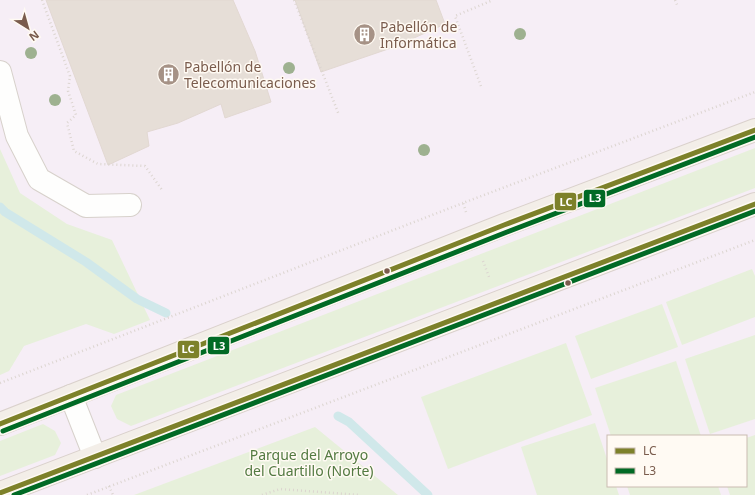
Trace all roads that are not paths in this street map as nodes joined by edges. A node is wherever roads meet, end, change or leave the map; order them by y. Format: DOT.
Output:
graph roads {
  1 [pos="0,72"];
  2 [pos="755,130"];
  3 [pos="755,204"];
  4 [pos="130,205"];
  5 [pos="71,396"];
  6 [pos="0,424"];
  7 [pos="95,456"];
  8 [pos="0,493"];
  1 -- 4 [label="street"];
  2 -- 5 [label="main road"];
  3 -- 7 [label="main road"];
  5 -- 6 [label="main road"];
  5 -- 7 [label="street"];
  7 -- 8 [label="main road"];
}
